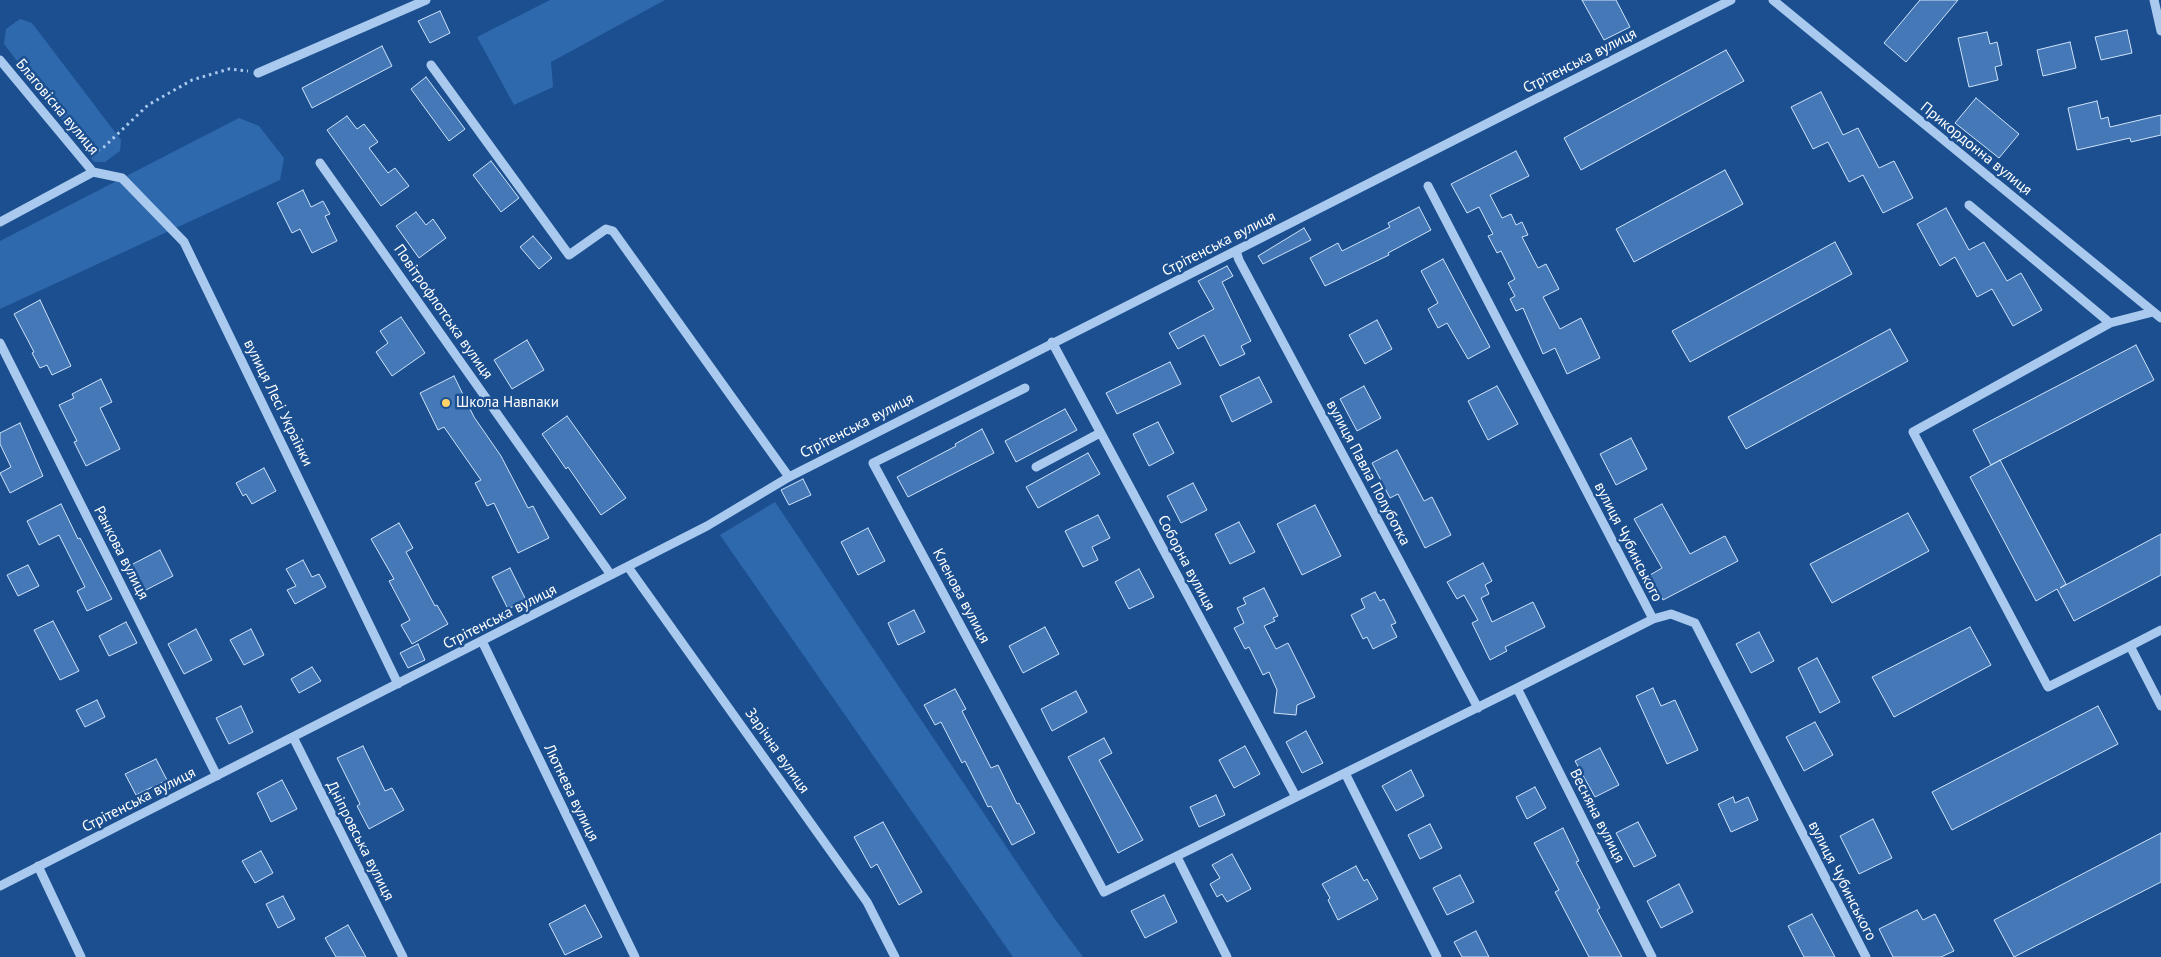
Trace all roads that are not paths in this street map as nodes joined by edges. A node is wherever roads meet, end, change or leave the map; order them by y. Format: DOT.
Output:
graph roads {
  1 [pos="426,0"];
  2 [pos="1731,0"];
  3 [pos="1773,0"];
  4 [pos="2154,0"];
  5 [pos="2161,31"];
  6 [pos="0,60"];
  7 [pos="431,65"];
  8 [pos="258,73"];
  9 [pos="320,162"];
  10 [pos="93,172"];
  11 [pos="1428,186"];
  12 [pos="1969,205"];
  13 [pos="0,222"];
  14 [pos="1236,251"];
  15 [pos="2153,312"];
  16 [pos="2161,318"];
  17 [pos="2110,323"];
  18 [pos="1052,342"];
  19 [pos="0,343"];
  20 [pos="1025,388"];
  21 [pos="1100,433"];
  22 [pos="1036,467"];
  23 [pos="789,477"];
  24 [pos="628,566"];
  25 [pos="612,575"];
  26 [pos="1652,619"];
  27 [pos="2161,630"];
  28 [pos="482,641"];
  29 [pos="2130,646"];
  30 [pos="398,684"];
  31 [pos="1517,688"];
  32 [pos="2161,706"];
  33 [pos="1478,708"];
  34 [pos="293,737"];
  35 [pos="1345,773"];
  36 [pos="217,776"];
  37 [pos="1296,797"];
  38 [pos="1177,857"];
  39 [pos="38,866"];
  40 [pos="0,886"];
  41 [pos="81,957"];
  42 [pos="403,957"];
  43 [pos="635,957"];
  44 [pos="895,957"];
  45 [pos="1227,957"];
  46 [pos="1437,957"];
  47 [pos="1652,957"];
  48 [pos="1866,957"];
  1 -- 8 [label="street"];
  2 -- 14 [label="street, Стрітенська вулиця"];
  3 -- 15 [label="street, Прикордонна вулиця"];
  4 -- 5 [label="street"];
  6 -- 10 [label="street, Благовісна вулиця"];
  7 -- 23 [label="street"];
  9 -- 25 [label="street, Повітрофлотська вулиця"];
  10 -- 13 [label="street"];
  10 -- 30 [label="street, вулиця Лесі Українки"];
  11 -- 26 [label="street, вулиця Чубинського"];
  12 -- 17 [label="street"];
  14 -- 18 [label="street, Стрітенська вулиця"];
  14 -- 33 [label="street, вулиця Павла Полуботка"];
  15 -- 16 [label="street, Прикордонна вулиця"];
  15 -- 17 [label="street"];
  17 -- 29 [label="street"];
  18 -- 21 [label="street, Соборна вулиця"];
  18 -- 23 [label="street, Стрітенська вулиця"];
  19 -- 36 [label="street, Ранкова вулиця"];
  20 -- 38 [label="street, Кленова вулиця"];
  21 -- 22 [label="street"];
  21 -- 37 [label="street, Соборна вулиця"];
  23 -- 24 [label="street, Стрітенська вулиця"];
  24 -- 25 [label="street, Стрітенська вулиця"];
  24 -- 44 [label="street, Зарічна вулиця"];
  25 -- 28 [label="street, Стрітенська вулиця"];
  26 -- 31 [label="street"];
  26 -- 48 [label="street, вулиця Чубинського"];
  27 -- 29 [label="street"];
  28 -- 30 [label="street, Стрітенська вулиця"];
  28 -- 43 [label="street, Лютнева вулиця"];
  29 -- 32 [label="street"];
  30 -- 34 [label="street, Стрітенська вулиця"];
  31 -- 33 [label="street"];
  31 -- 47 [label="street, Весняна вулиця"];
  33 -- 35 [label="street"];
  34 -- 36 [label="street, Стрітенська вулиця"];
  34 -- 42 [label="street, Дніпровська вулиця"];
  35 -- 37 [label="street"];
  35 -- 46 [label="street"];
  36 -- 39 [label="street, Стрітенська вулиця"];
  37 -- 38 [label="street"];
  38 -- 45 [label="street"];
  39 -- 40 [label="street, Стрітенська вулиця"];
  39 -- 41 [label="street"];
}
